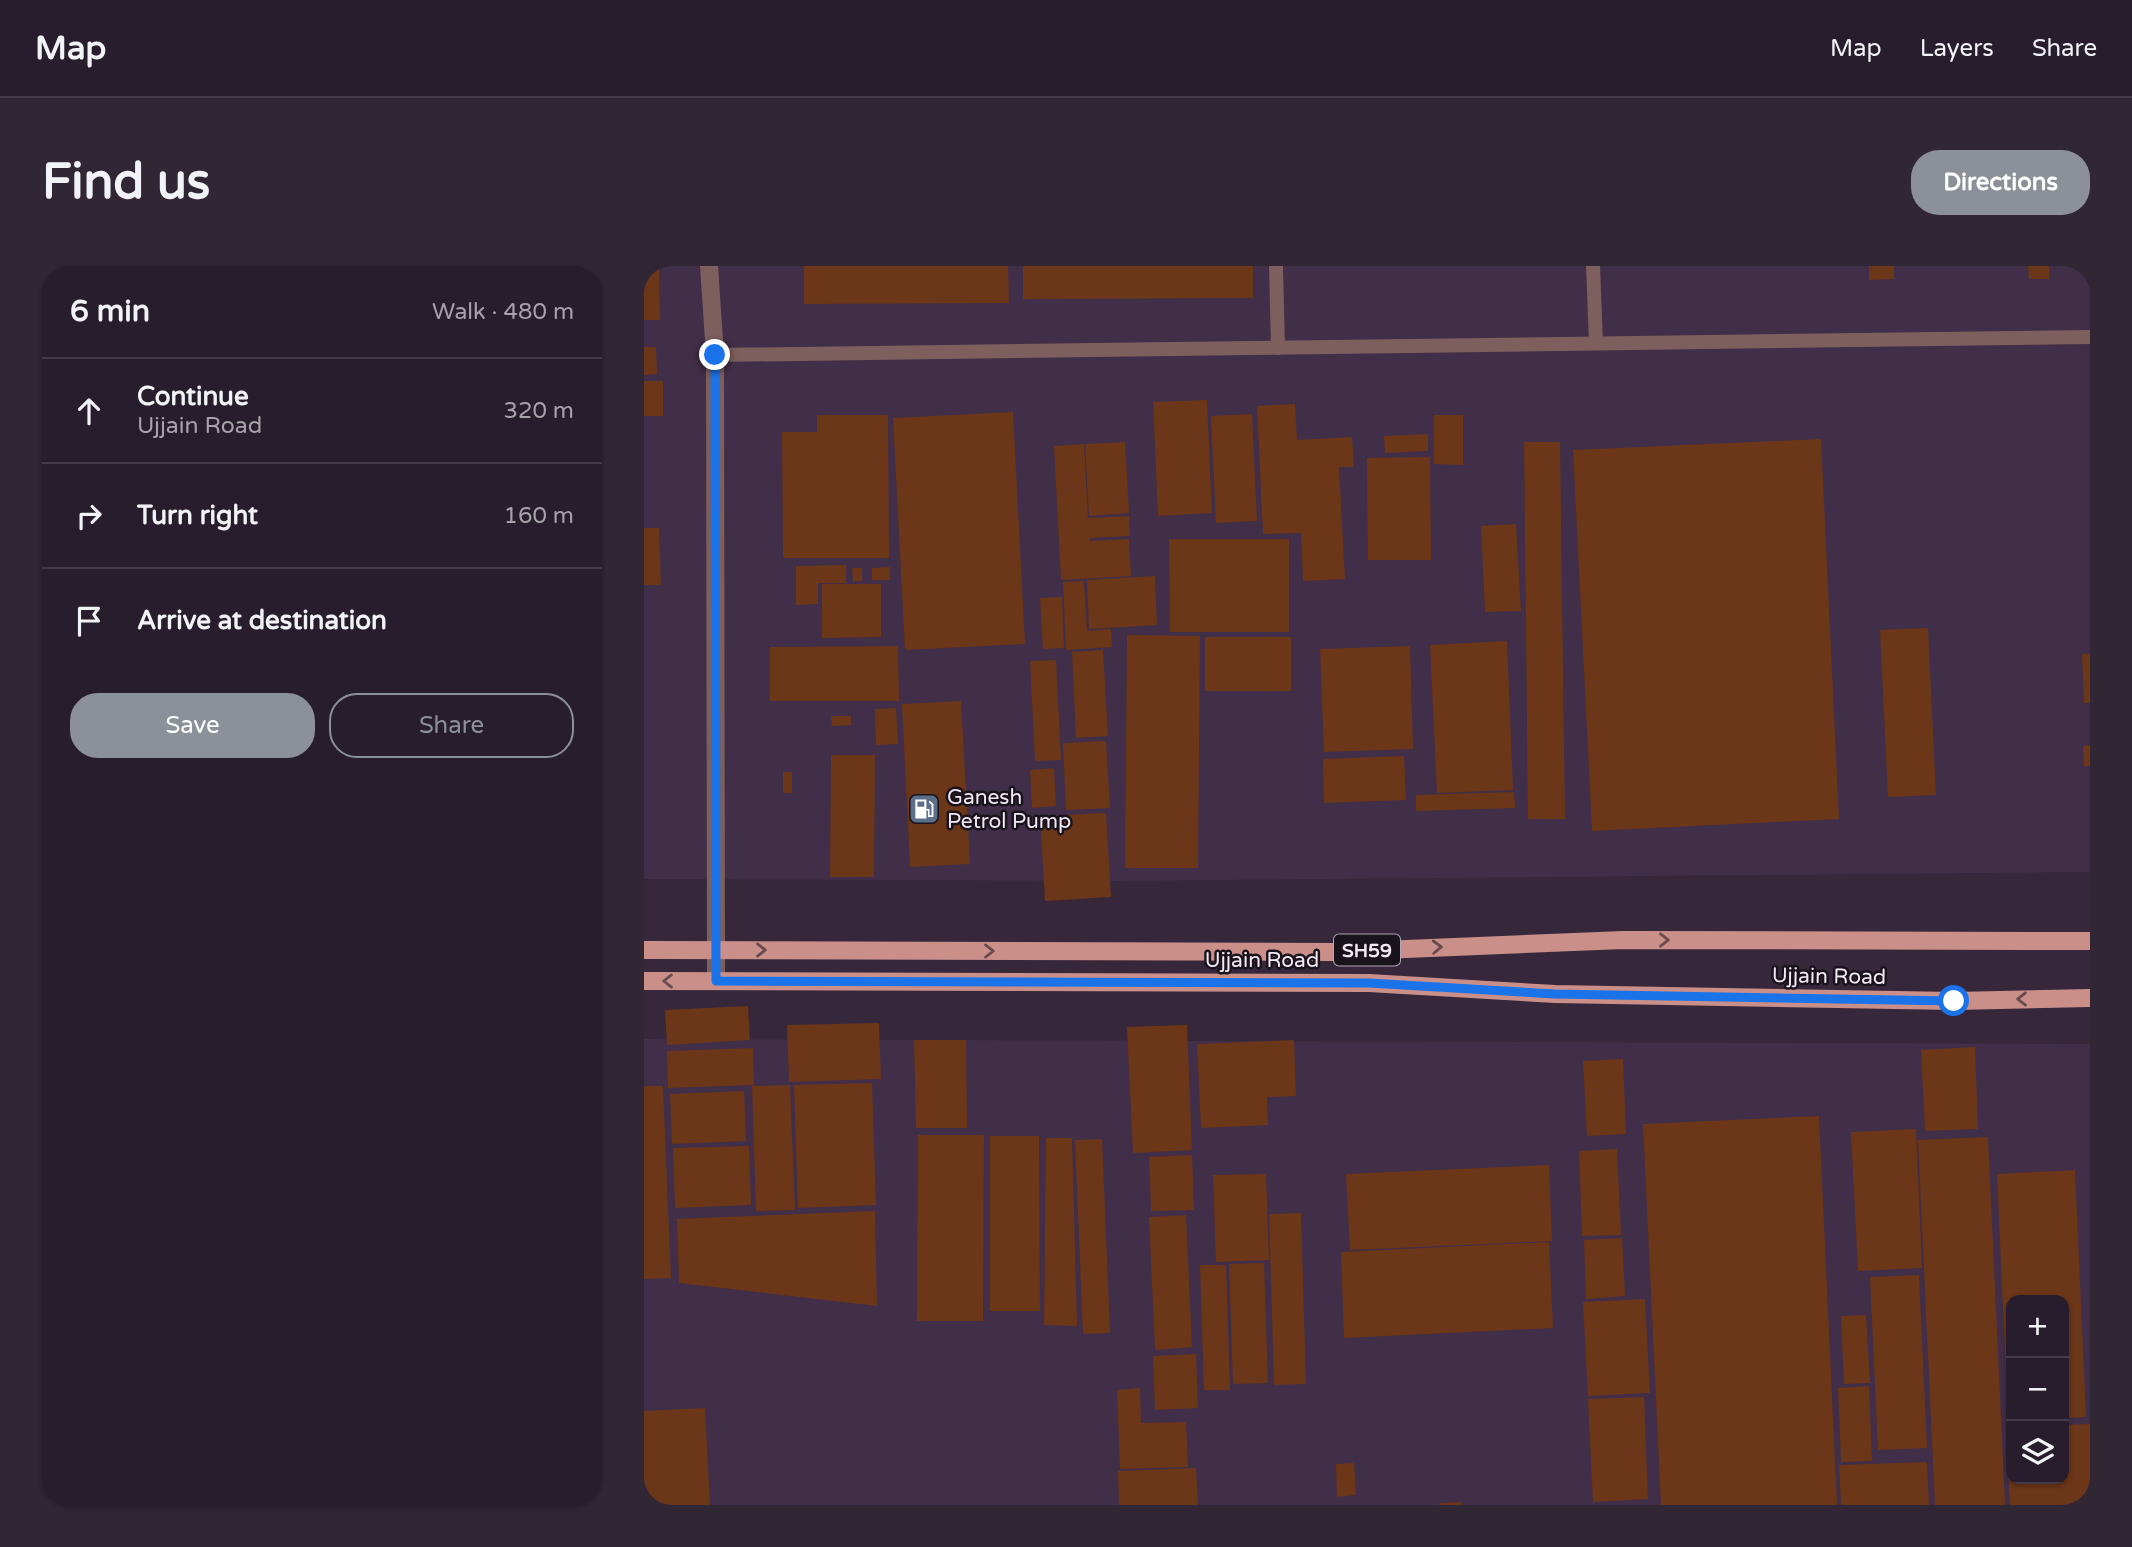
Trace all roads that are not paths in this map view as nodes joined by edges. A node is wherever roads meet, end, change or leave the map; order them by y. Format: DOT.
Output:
graph roads {
  1 [pos="709,266"];
  2 [pos="1276,266"];
  3 [pos="1593,266"];
  4 [pos="2090,337"];
  5 [pos="1596,343"];
  6 [pos="1278,348"];
  7 [pos="715,355"];
  8 [pos="2090,941"];
  9 [pos="644,950"];
  10 [pos="715,950"];
  11 [pos="644,981"];
  12 [pos="716,981"];
  13 [pos="2090,998"];
  1 -- 7 [label="street"];
  2 -- 6 [label="lane"];
  3 -- 5 [label="lane"];
  4 -- 5 [label="lane"];
  5 -- 6 [label="lane"];
  6 -- 7 [label="lane"];
  7 -- 10 [label="street"];
  10 -- 8 [label="main road, Ujjain Road / SH59, one-way"];
  9 -- 10 [label="main road, Ujjain Road / SH59"];
  10 -- 12 [label="street"];
  12 -- 11 [label="main road, Ujjain Road / SH59, one-way"];
  13 -- 12 [label="main road, Ujjain Road / SH59, one-way"];
}
